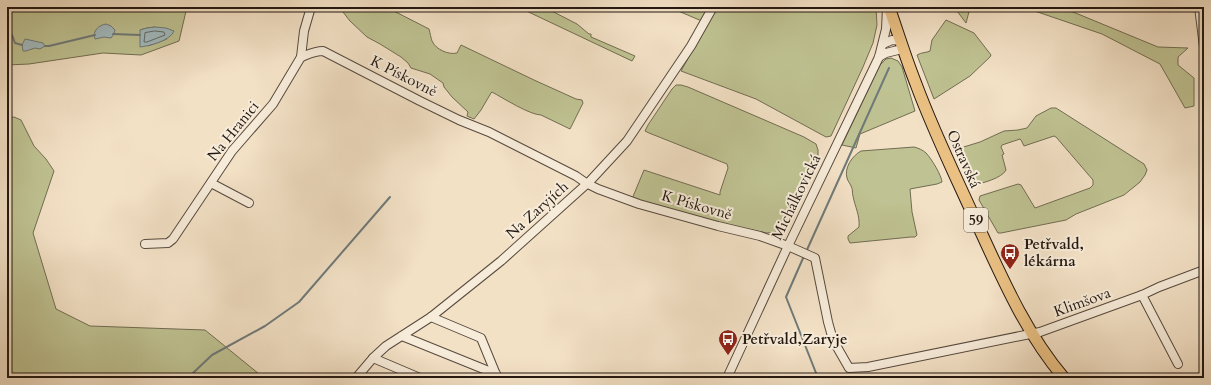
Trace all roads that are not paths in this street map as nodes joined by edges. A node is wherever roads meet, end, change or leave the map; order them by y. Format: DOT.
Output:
graph roads {
  1 [pos="311,7"];
  2 [pos="713,7"];
  3 [pos="888,7"];
  4 [pos="1199,7"];
  5 [pos="304,38"];
  6 [pos="883,44"];
  7 [pos="901,45"];
  8 [pos="1204,47"];
  9 [pos="318,51"];
  10 [pos="301,57"];
  11 [pos="879,57"];
  12 [pos="211,183"];
  13 [pos="586,184"];
  14 [pos="249,203"];
  15 [pos="144,244"];
  16 [pos="788,246"];
  17 [pos="1204,270"];
  18 [pos="1142,294"];
  19 [pos="431,317"];
  20 [pos="1032,334"];
  21 [pos="402,336"];
  22 [pos="373,358"];
  23 [pos="1178,364"];
  24 [pos="497,376"];
  25 [pos="356,378"];
  26 [pos="420,378"];
  27 [pos="727,378"];
  28 [pos="1064,378"];
  1 -- 5 [label="street, Na Hranici"];
  2 -- 13 [label="street, Na Zaryjích"];
  3 -- 6 [label="street, Michálkovická"];
  3 -- 7 [label="main road, Ostravská / 59"];
  4 -- 8 [label="street"];
  5 -- 9 [label="street"];
  5 -- 10 [label="street, Na Hranici"];
  6 -- 7 [label="street"];
  6 -- 11 [label="street, Michálkovická"];
  7 -- 11 [label="street"];
  7 -- 20 [label="main road, Ostravská / 59"];
  9 -- 10 [label="street"];
  9 -- 13 [label="street, K Pískovně"];
  10 -- 12 [label="street, Na Hranici"];
  11 -- 16 [label="street, Michálkovická"];
  12 -- 14 [label="street"];
  12 -- 15 [label="street, Na Hranici"];
  13 -- 16 [label="street, K Pískovně"];
  13 -- 19 [label="street, Na Zaryjích"];
  16 -- 20 [label="street, K Pískovně"];
  16 -- 27 [label="street, Michálkovická"];
  17 -- 18 [label="street, Klimšova"];
  18 -- 20 [label="street, Klimšova"];
  18 -- 23 [label="street"];
  19 -- 21 [label="street, Na Zaryjích"];
  19 -- 24 [label="street"];
  20 -- 28 [label="main road, Ostravská / 59"];
  21 -- 22 [label="street, Na Zaryjích"];
  21 -- 24 [label="street"];
  22 -- 25 [label="street, Na Zaryjích"];
  22 -- 26 [label="street"];
}
